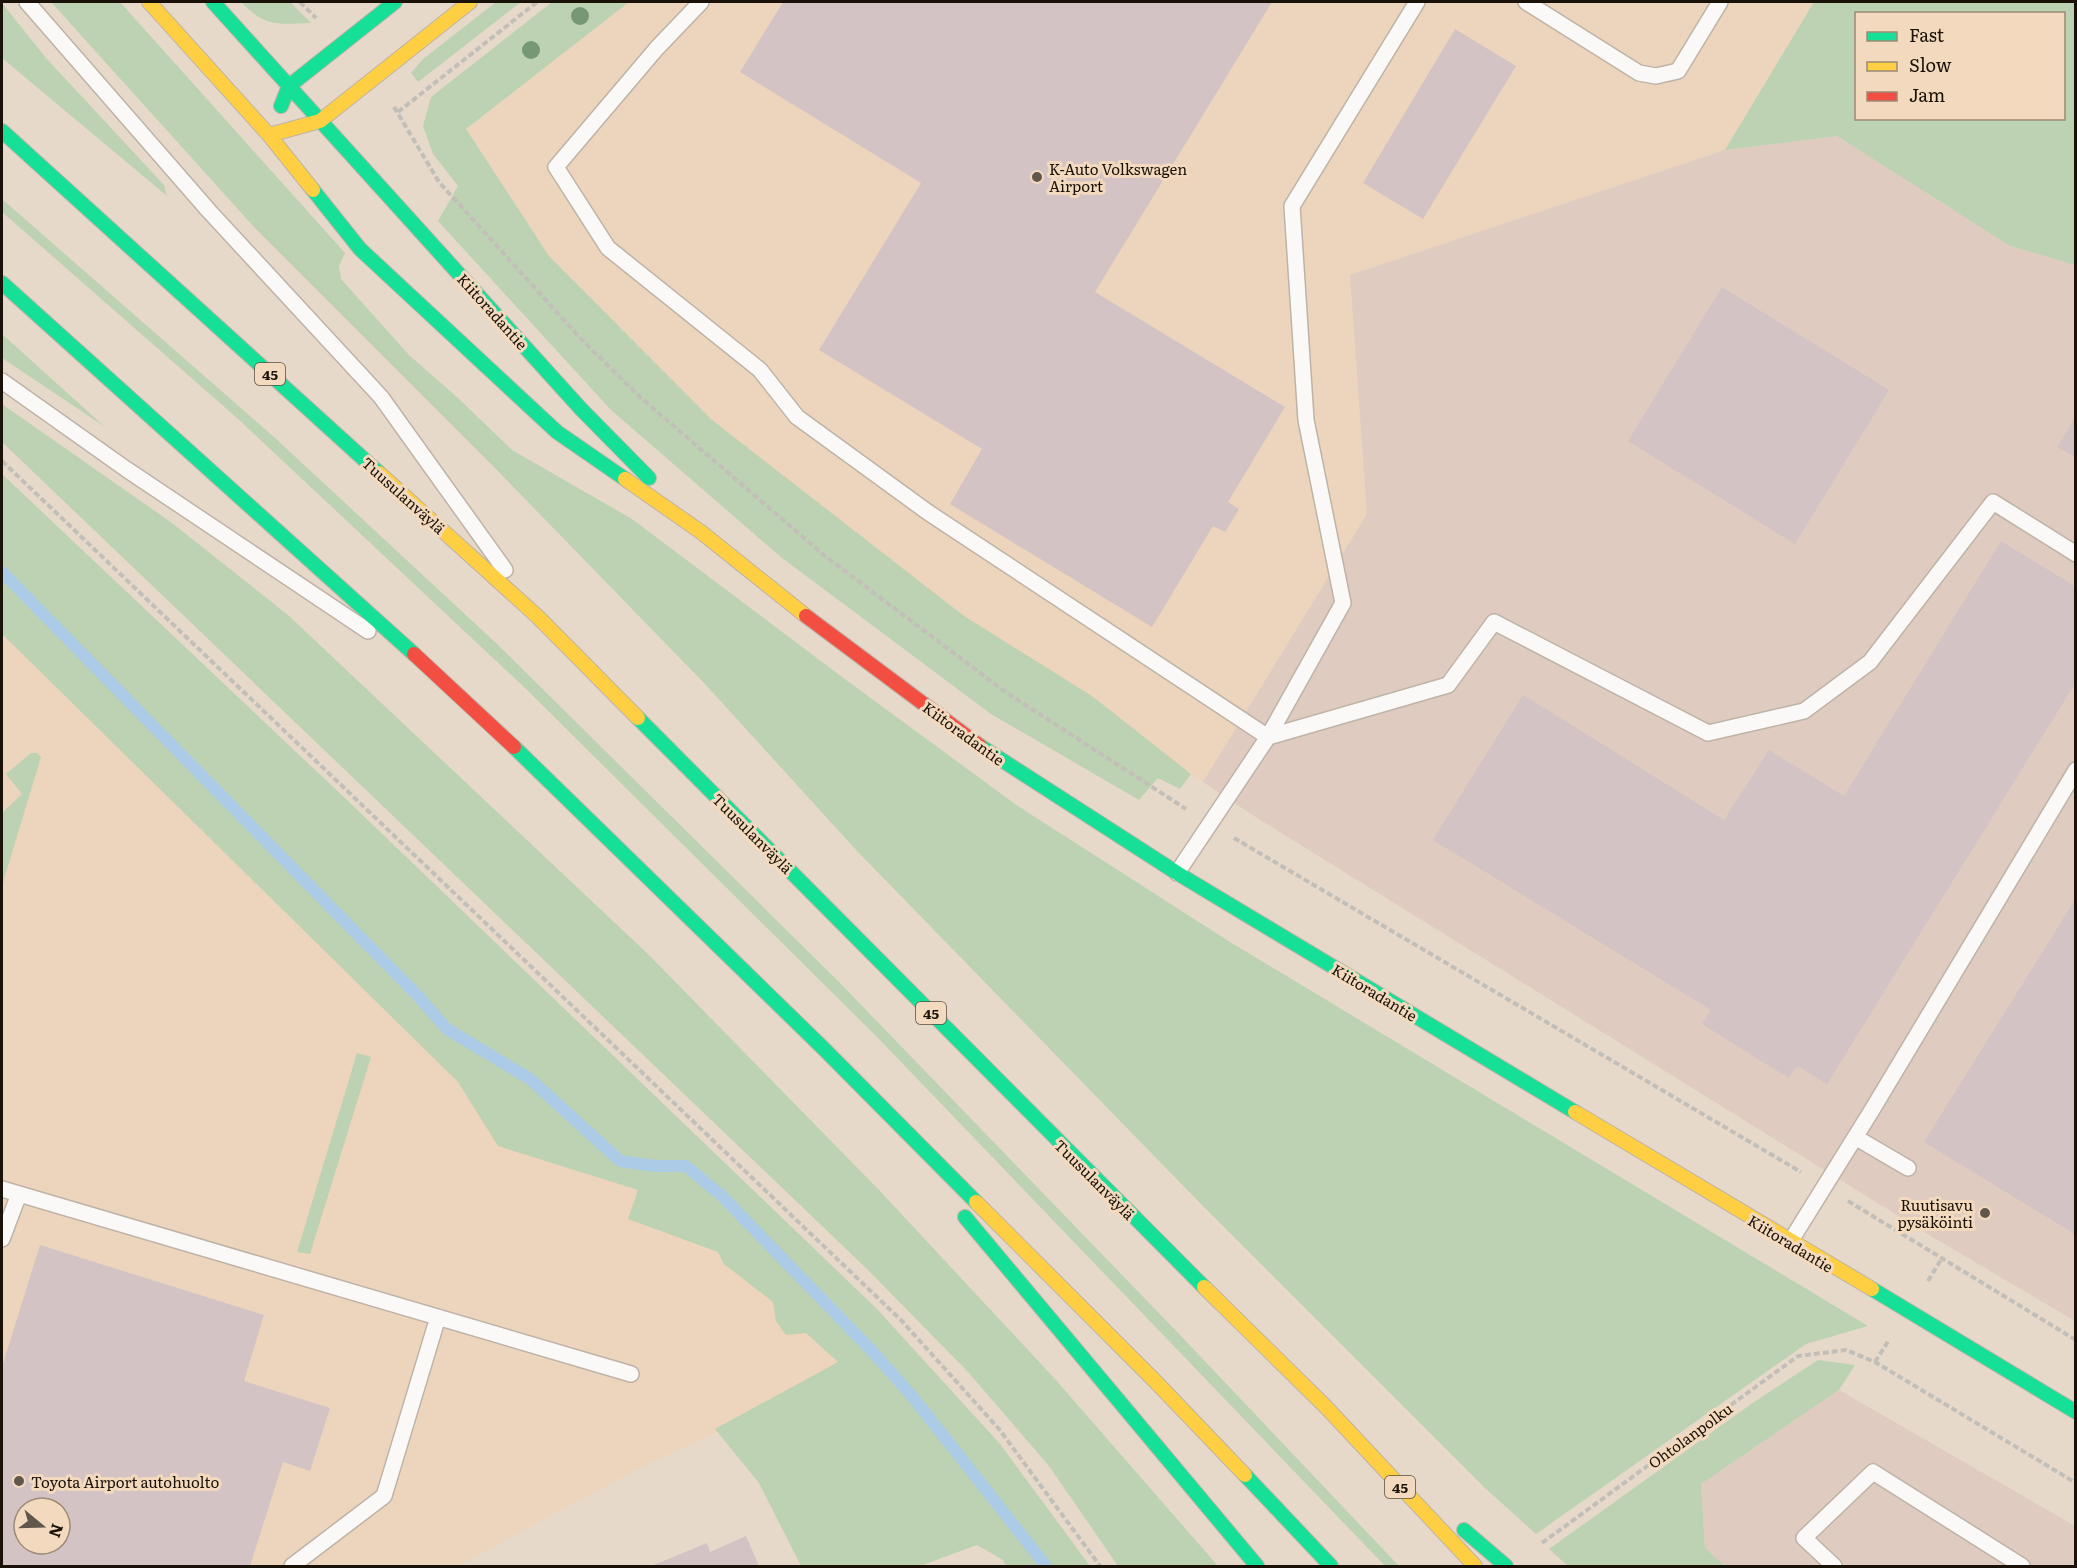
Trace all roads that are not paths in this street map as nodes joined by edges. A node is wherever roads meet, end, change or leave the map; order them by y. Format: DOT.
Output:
graph roads {
  1 [pos="27,2"];
  2 [pos="149,2"];
  3 [pos="213,2"];
  4 [pos="395,2"];
  5 [pos="470,2"];
  6 [pos="701,2"];
  7 [pos="1417,2"];
  8 [pos="1526,2"];
  9 [pos="1720,2"];
  10 [pos="289,86"];
  11 [pos="320,121"];
  12 [pos="2,131"];
  13 [pos="269,135"];
  14 [pos="2,283"];
  15 [pos="2,381"];
  16 [pos="701,532"];
  17 [pos="2076,554"];
  18 [pos="538,616"];
  19 [pos="453,689"];
  20 [pos="1268,736"];
  21 [pos="2076,770"];
  22 [pos="1177,873"];
  23 [pos="824,1048"];
  24 [pos="1855,1137"];
  25 [pos="1908,1168"];
  26 [pos="930,1175"];
  27 [pos="2,1189"];
  28 [pos="19,1194"];
  29 [pos="953,1202"];
  30 [pos="2,1239"];
  31 [pos="1790,1242"];
  32 [pos="438,1317"];
  33 [pos="631,1374"];
  34 [pos="1326,1407"];
  35 [pos="2076,1412"];
  36 [pos="1437,1506"];
  37 [pos="1454,1521"];
  38 [pos="292,1566"];
  39 [pos="1257,1566"];
  40 [pos="1331,1566"];
  41 [pos="1475,1566"];
  42 [pos="1506,1566"];
  43 [pos="1834,1566"];
  44 [pos="2022,1566"];
  1 -- 18 [label="lane"];
  2 -- 13 [label="main road, Kiitoradantie"];
  3 -- 10 [label="main road, Kiitoradantie"];
  4 -- 10 [label="main road"];
  5 -- 11 [label="main road"];
  6 -- 20 [label="lane"];
  7 -- 20 [label="lane"];
  8 -- 9 [label="lane"];
  10 -- 11 [label="main road, Kiitoradantie"];
  10 -- 13 [label="main road"];
  11 -- 13 [label="main road"];
  11 -- 16 [label="main road, Kiitoradantie"];
  12 -- 18 [label="main road, Tuusulanväylä / 45"];
  13 -- 16 [label="main road, Kiitoradantie"];
  14 -- 19 [label="main road"];
  15 -- 19 [label="lane"];
  16 -- 22 [label="main road, Kiitoradantie"];
  17 -- 20 [label="lane"];
  18 -- 34 [label="main road, Tuusulanväylä / 45"];
  19 -- 23 [label="main road"];
  20 -- 22 [label="lane"];
  21 -- 24 [label="lane"];
  22 -- 31 [label="main road, Kiitoradantie"];
  23 -- 26 [label="main road"];
  23 -- 40 [label="main road"];
  24 -- 25 [label="lane"];
  24 -- 31 [label="lane"];
  27 -- 28 [label="lane"];
  28 -- 30 [label="lane"];
  28 -- 32 [label="lane"];
  29 -- 39 [label="main road"];
  31 -- 35 [label="main road, Kiitoradantie"];
  32 -- 33 [label="lane"];
  32 -- 38 [label="lane"];
  34 -- 36 [label="main road"];
  34 -- 41 [label="main road, Tuusulanväylä / 45"];
  37 -- 42 [label="main road"];
  43 -- 44 [label="lane"];
}
